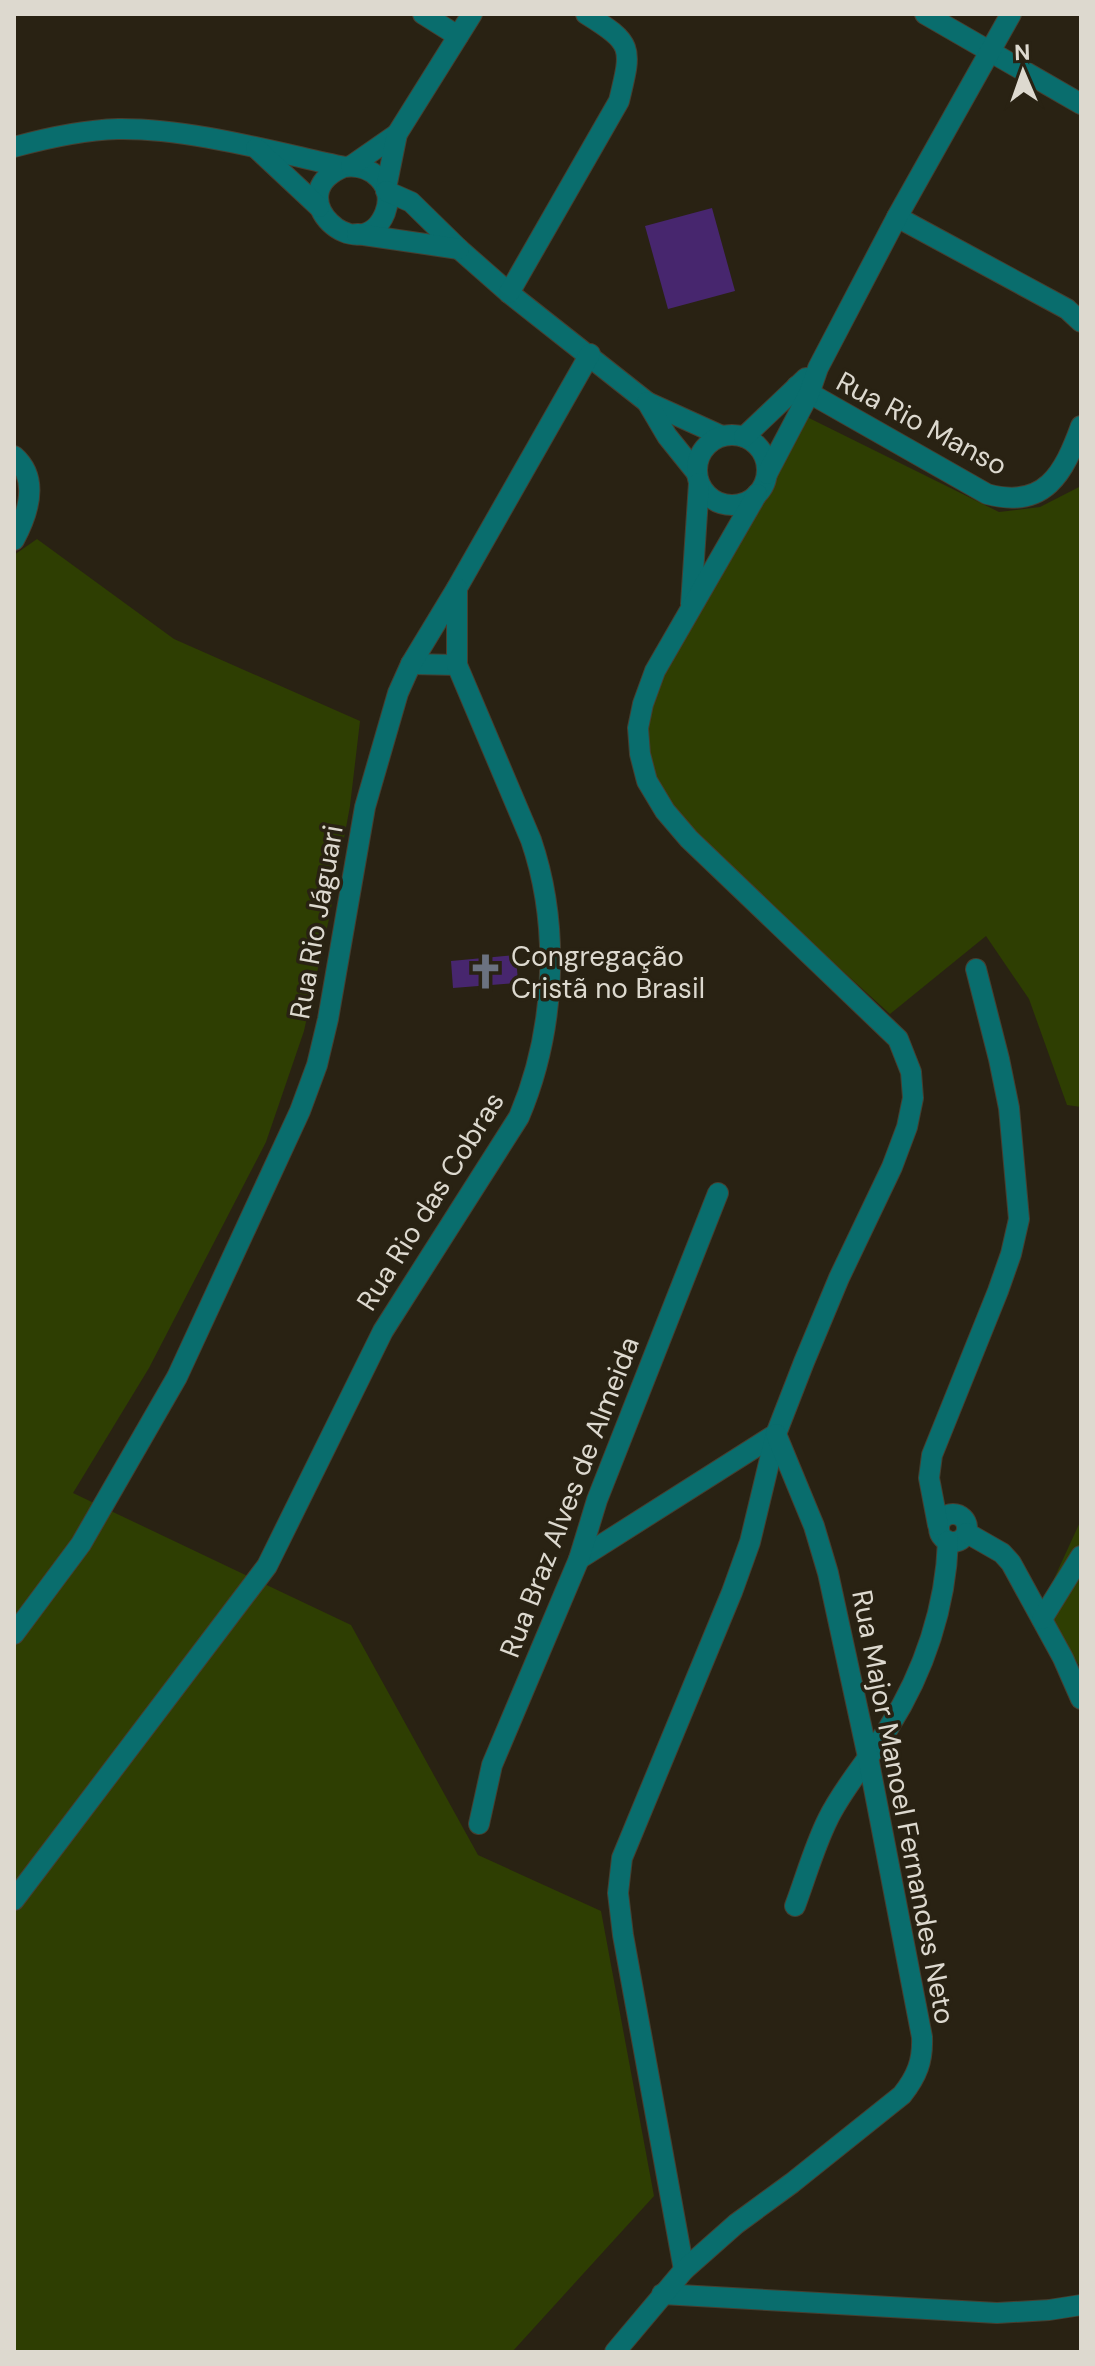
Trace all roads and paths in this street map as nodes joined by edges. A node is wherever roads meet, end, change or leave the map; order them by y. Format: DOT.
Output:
graph roads {
  1 [pos="423,14"];
  2 [pos="472,14"];
  3 [pos="586,14"];
  4 [pos="925,14"];
  5 [pos="1011,14"];
  6 [pos="458,36"];
  7 [pos="990,53"];
  8 [pos="1081,104"];
  9 [pos="397,134"];
  10 [pos="14,147"];
  11 [pos="256,148"];
  12 [pos="348,166"];
  13 [pos="386,189"];
  14 [pos="319,207"];
  15 [pos="897,217"];
  16 [pos="357,234"];
  17 [pos="459,249"];
  18 [pos="509,293"];
  19 [pos="1081,322"];
  20 [pos="590,354"];
  21 [pos="803,390"];
  22 [pos="647,402"];
  23 [pos="1081,426"];
  24 [pos="722,436"];
  25 [pos="744,437"];
  26 [pos="14,456"];
  27 [pos="767,474"];
  28 [pos="698,478"];
  29 [pos="757,494"];
  30 [pos="14,540"];
  31 [pos="457,588"];
  32 [pos="691,604"];
  33 [pos="411,664"];
  34 [pos="457,665"];
  35 [pos="976,969"];
  36 [pos="718,1193"];
  37 [pos="776,1434"];
  38 [pos="952,1528"];
  39 [pos="1081,1556"];
  40 [pos="579,1559"];
  41 [pos="1042,1619"];
  42 [pos="14,1634"];
  43 [pos="1081,1699"];
  44 [pos="868,1757"];
  45 [pos="479,1824"];
  46 [pos="14,1900"];
  47 [pos="795,1906"];
  48 [pos="684,2270"];
  49 [pos="662,2294"];
  50 [pos="1081,2305"];
  51 [pos="615,2352"];
  1 -- 6 [label="street"];
  2 -- 6 [label="street"];
  3 -- 18 [label="street"];
  4 -- 7 [label="street"];
  5 -- 7 [label="street"];
  6 -- 9 [label="street"];
  7 -- 8 [label="street"];
  7 -- 15 [label="street"];
  9 -- 12 [label="street"];
  9 -- 13 [label="street"];
  10 -- 11 [label="street"];
  11 -- 12 [label="street"];
  11 -- 14 [label="street"];
  12 -- 13 [label="street"];
  12 -- 14 [label="street"];
  13 -- 16 [label="street"];
  13 -- 17 [label="street"];
  14 -- 16 [label="street"];
  15 -- 19 [label="street"];
  15 -- 21 [label="street"];
  16 -- 17 [label="street"];
  17 -- 18 [label="street"];
  18 -- 20 [label="street"];
  20 -- 22 [label="street"];
  20 -- 31 [label="street, Rua Rio Jáguari"];
  21 -- 23 [label="street, Rua Rio Manso"];
  21 -- 25 [label="street"];
  21 -- 27 [label="street"];
  22 -- 24 [label="street"];
  22 -- 28 [label="street"];
  24 -- 25 [label="street"];
  24 -- 28 [label="street"];
  25 -- 27 [label="street"];
  26 -- 30 [label="street"];
  27 -- 29 [label="street"];
  28 -- 29 [label="street"];
  28 -- 32 [label="street"];
  29 -- 32 [label="street"];
  31 -- 33 [label="street, Rua Rio Jáguari"];
  31 -- 34 [label="street, Rua Rio das Cobras"];
  32 -- 37 [label="street"];
  33 -- 34 [label="street"];
  33 -- 42 [label="street, Rua Rio Jáguari"];
  34 -- 46 [label="street, Rua Rio das Cobras"];
  35 -- 38 [label="street"];
  36 -- 40 [label="street, Rua Braz Alves de Almeida"];
  37 -- 40 [label="street"];
  37 -- 44 [label="street, Rua Major Manoel Fernandes Neto"];
  37 -- 48 [label="street"];
  38 -- 41 [label="street"];
  38 -- 44 [label="street"];
  39 -- 41 [label="street"];
  40 -- 45 [label="street, Rua Braz Alves de Almeida"];
  41 -- 43 [label="street"];
  44 -- 47 [label="street"];
  44 -- 48 [label="street, Rua Major Manoel Fernandes Neto"];
  48 -- 49 [label="street, Rua Major Manoel Fernandes Neto"];
  49 -- 50 [label="street"];
  49 -- 51 [label="street, Rua Major Manoel Fernandes Neto"];
}
